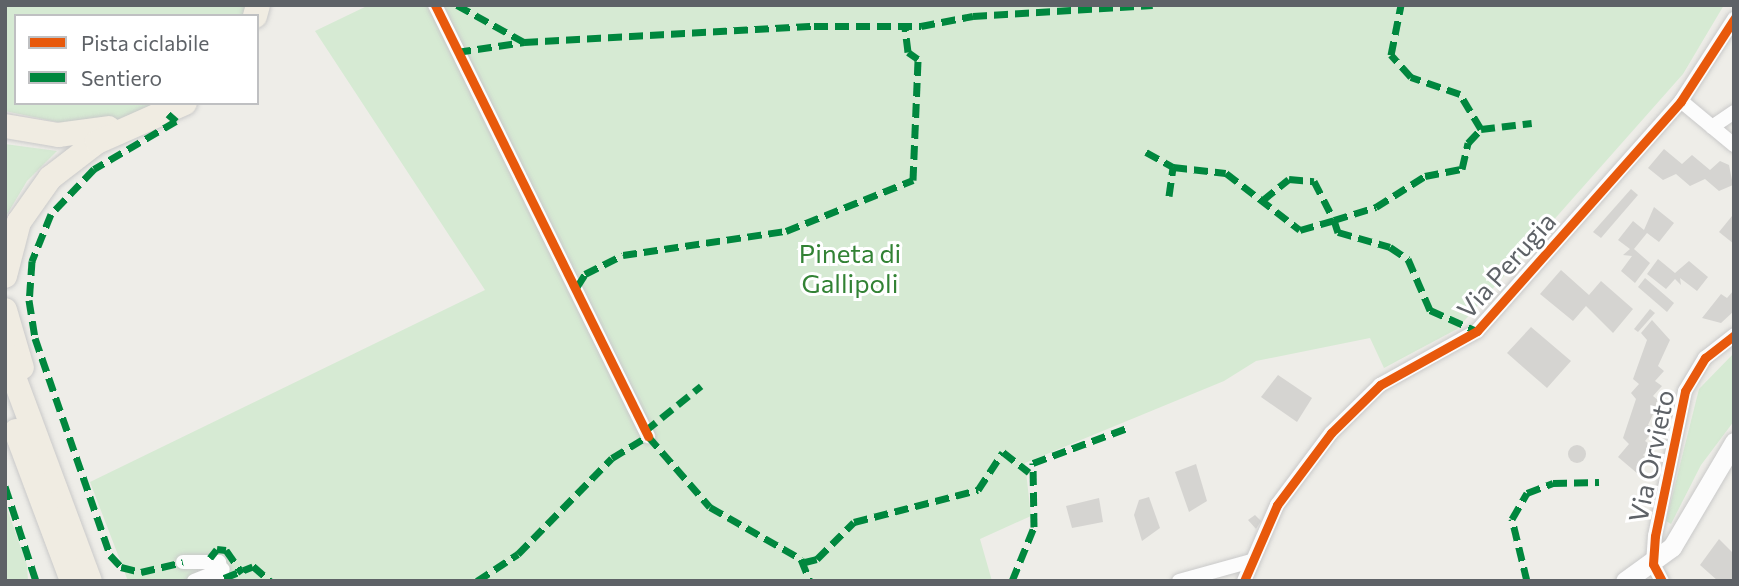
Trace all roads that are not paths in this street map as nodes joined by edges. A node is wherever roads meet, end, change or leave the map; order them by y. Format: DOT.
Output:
graph roads {
  1 [pos="435,5"];
  2 [pos="1734,19"];
  3 [pos="1681,102"];
  4 [pos="180,105"];
  5 [pos="182,105"];
  6 [pos="1734,111"];
  7 [pos="5,126"];
  8 [pos="1712,127"];
  9 [pos="1734,145"];
  10 [pos="5,275"];
  11 [pos="5,310"];
  12 [pos="1734,335"];
  13 [pos="5,353"];
  14 [pos="5,401"];
  15 [pos="648,436"];
  16 [pos="1734,442"];
  17 [pos="70,526"];
  18 [pos="1251,561"];
  19 [pos="183,562"];
  20 [pos="1658,572"];
  21 [pos="223,575"];
  22 [pos="72,581"];
  23 [pos="90,581"];
  24 [pos="194,581"];
  25 [pos="1179,581"];
  26 [pos="1244,581"];
  27 [pos="1625,581"];
  1 -- 15 [label="street"];
  2 -- 3 [label="street, Via Perugia"];
  3 -- 8 [label="street"];
  3 -- 18 [label="street, Via Perugia"];
  4 -- 7 [label="highway"];
  5 -- 10 [label="highway"];
  6 -- 8 [label="street"];
  8 -- 9 [label="street"];
  11 -- 17 [label="highway"];
  12 -- 20 [label="street, Via Orvieto"];
  13 -- 17 [label="highway"];
  14 -- 22 [label="highway"];
  16 -- 20 [label="street, Via Orvieto"];
  17 -- 23 [label="highway"];
  18 -- 25 [label="street"];
  18 -- 26 [label="street, Via Perugia"];
  19 -- 21 [label="street"];
  20 -- 27 [label="street, Via Orvieto"];
  21 -- 24 [label="street"];
}
